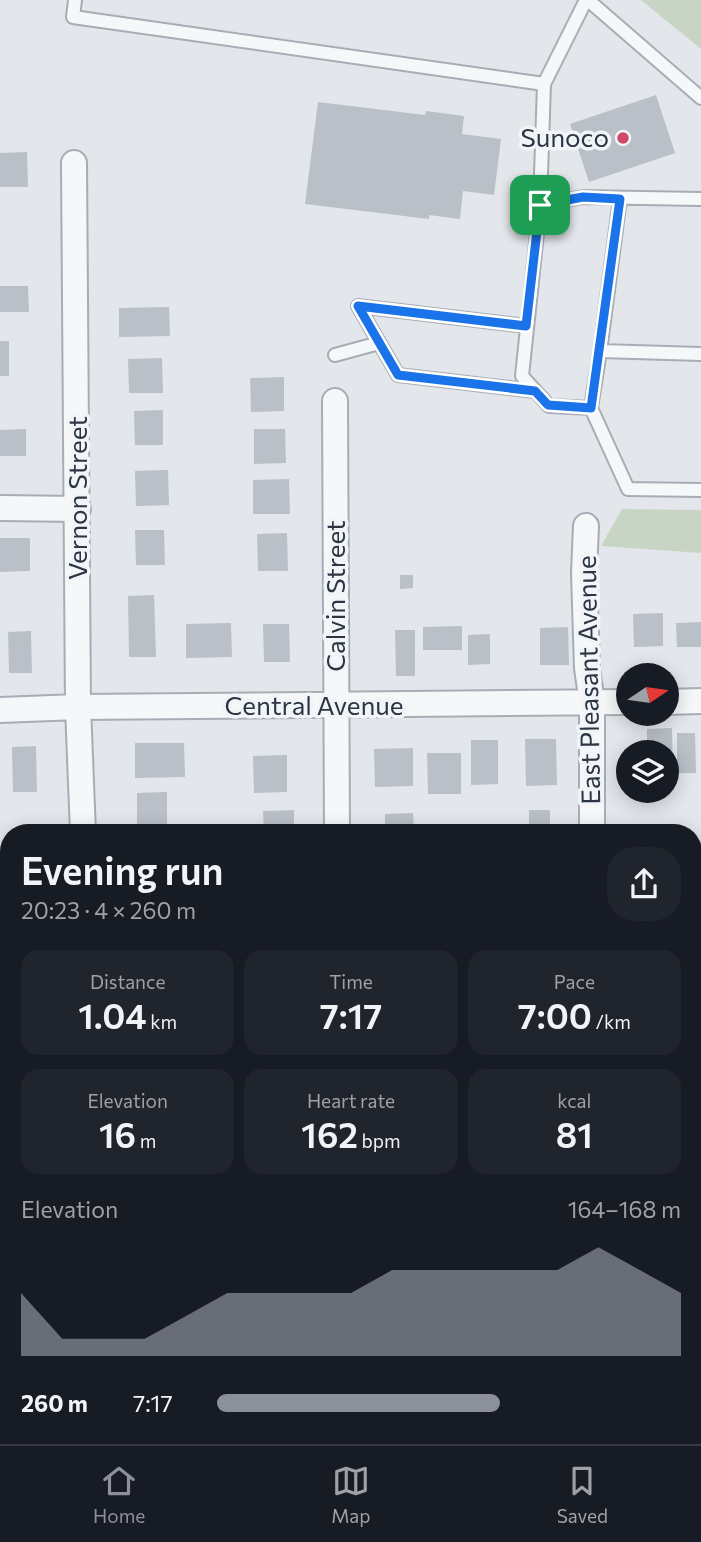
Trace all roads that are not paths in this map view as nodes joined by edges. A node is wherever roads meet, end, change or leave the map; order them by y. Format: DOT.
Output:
graph roads {
  1 [pos="75,0"];
  2 [pos="587,0"];
  3 [pos="544,84"];
  4 [pos="701,98"];
  5 [pos="75,163"];
  6 [pos="620,199"];
  7 [pos="701,199"];
  8 [pos="540,205"];
  9 [pos="526,326"];
  10 [pos="379,343"];
  11 [pos="600,351"];
  12 [pos="701,354"];
  13 [pos="335,355"];
  14 [pos="535,391"];
  15 [pos="335,401"];
  16 [pos="591,408"];
  17 [pos="701,490"];
  18 [pos="0,508"];
  19 [pos="78,509"];
  20 [pos="586,526"];
  21 [pos="701,701"];
  22 [pos="616,702"];
  23 [pos="679,702"];
  24 [pos="592,703"];
  25 [pos="336,706"];
  26 [pos="78,707"];
  27 [pos="0,710"];
  28 [pos="83,824"];
  29 [pos="337,824"];
  30 [pos="592,824"];
  1 -- 3 [label="lane"];
  2 -- 3 [label="lane"];
  2 -- 4 [label="lane"];
  3 -- 8 [label="lane"];
  5 -- 19 [label="street, Vernon Street"];
  6 -- 7 [label="lane"];
  6 -- 8 [label="lane"];
  6 -- 11 [label="lane"];
  8 -- 9 [label="lane"];
  9 -- 10 [label="lane"];
  9 -- 14 [label="lane"];
  10 -- 13 [label="lane"];
  10 -- 14 [label="lane"];
  11 -- 12 [label="lane"];
  11 -- 16 [label="lane"];
  14 -- 16 [label="lane"];
  15 -- 25 [label="street, Calvin Street"];
  16 -- 17 [label="lane"];
  18 -- 19 [label="street"];
  19 -- 26 [label="street, Vernon Street"];
  20 -- 24 [label="street, East Pleasant Avenue"];
  21 -- 23 [label="street"];
  22 -- 24 [label="street, Central Avenue"];
  24 -- 25 [label="street, Central Avenue"];
  24 -- 30 [label="street, East Pleasant Avenue"];
  25 -- 26 [label="street, Central Avenue"];
  25 -- 29 [label="street, Calvin Street"];
  26 -- 27 [label="street, Central Avenue"];
  26 -- 28 [label="street, Vernon Street"];
}
